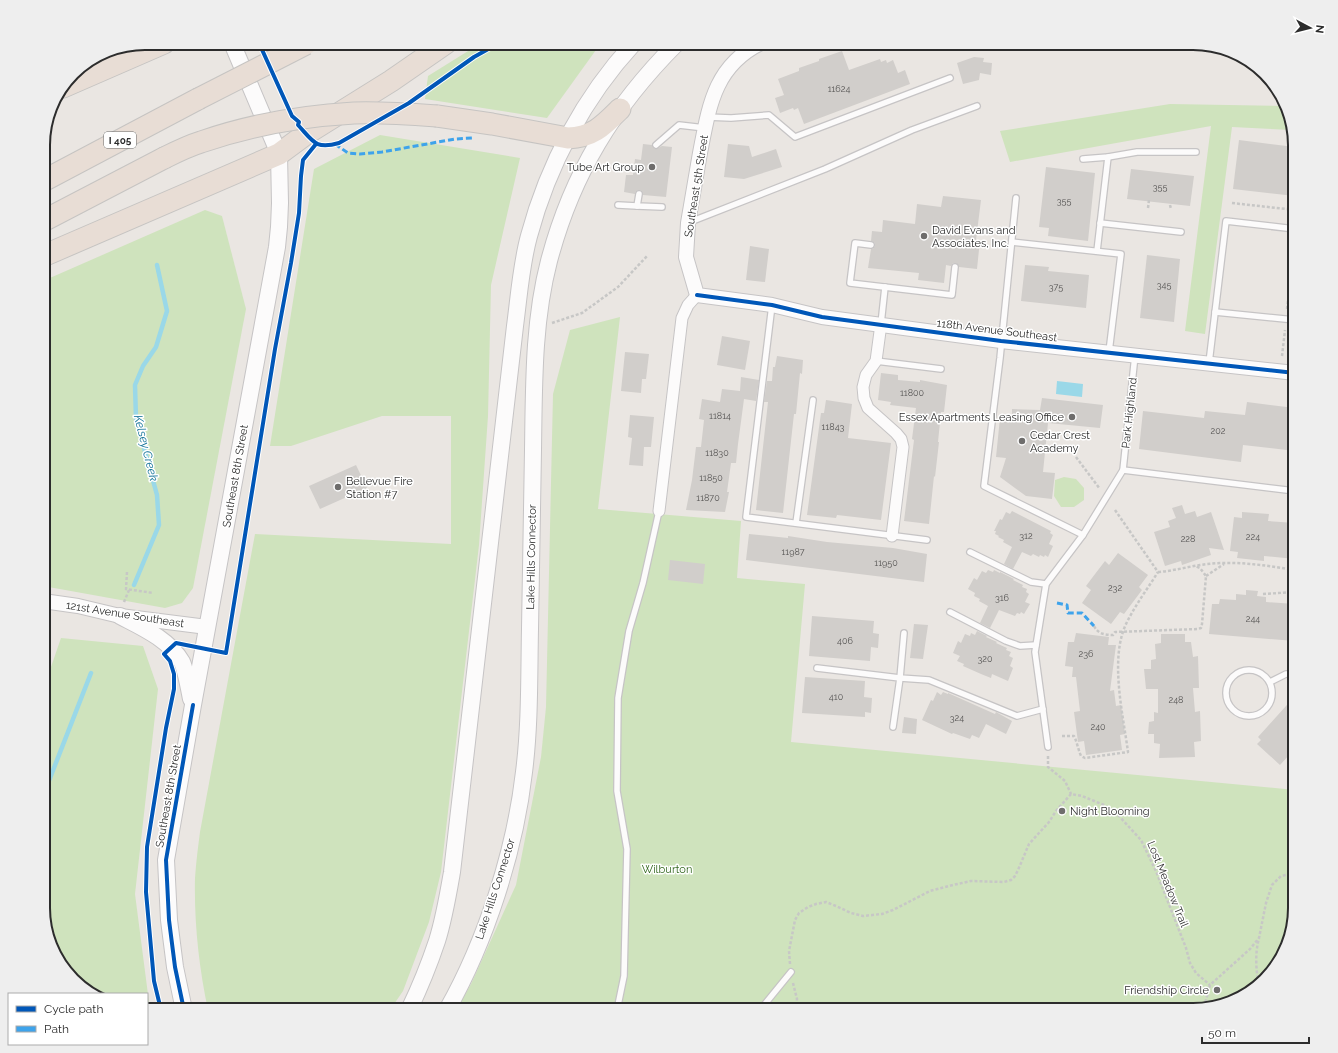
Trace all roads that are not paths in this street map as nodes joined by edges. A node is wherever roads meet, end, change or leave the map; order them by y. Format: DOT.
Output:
graph roads {
  1 [pos="148,50"];
  2 [pos="235,50"];
  3 [pos="295,50"];
  4 [pos="436,50"];
  5 [pos="628,50"];
  6 [pos="670,50"];
  7 [pos="750,50"];
  8 [pos="950,78"];
  9 [pos="74,82"];
  10 [pos="977,106"];
  11 [pos="620,109"];
  12 [pos="706,122"];
  13 [pos="558,136"];
  14 [pos="656,145"];
  15 [pos="1196,152"];
  16 [pos="279,154"];
  17 [pos="1108,156"];
  18 [pos="1083,159"];
  19 [pos="50,177"];
  20 [pos="639,194"];
  21 [pos="1016,198"];
  22 [pos="618,205"];
  23 [pos="637,206"];
  24 [pos="662,208"];
  25 [pos="50,217"];
  26 [pos="688,223"];
  27 [pos="1100,223"];
  28 [pos="1288,228"];
  29 [pos="1181,232"];
  30 [pos="1012,242"];
  31 [pos="871,245"];
  32 [pos="1097,251"];
  33 [pos="50,253"];
  34 [pos="955,267"];
  35 [pos="885,287"];
  36 [pos="697,295"];
  37 [pos="772,305"];
  38 [pos="1215,312"];
  39 [pos="1288,319"];
  40 [pos="881,324"];
  41 [pos="1001,341"];
  42 [pos="1109,352"];
  43 [pos="1135,355"];
  44 [pos="876,361"];
  45 [pos="1209,363"];
  46 [pos="941,369"];
  47 [pos="1288,372"];
  48 [pos="813,400"];
  49 [pos="1123,470"];
  50 [pos="1288,491"];
  51 [pos="659,511"];
  52 [pos="796,523"];
  53 [pos="1084,535"];
  54 [pos="892,536"];
  55 [pos="927,540"];
  56 [pos="970,552"];
  57 [pos="1046,584"];
  58 [pos="50,602"];
  59 [pos="121,609"];
  60 [pos="950,612"];
  61 [pos="207,628"];
  62 [pos="904,633"];
  63 [pos="1036,644"];
  64 [pos="817,668"];
  65 [pos="1288,674"];
  66 [pos="900,678"];
  67 [pos="1270,682"];
  68 [pos="193,704"];
  69 [pos="1043,709"];
  70 [pos="893,727"];
  71 [pos="1048,747"];
  72 [pos="791,972"];
  73 [pos="183,1003"];
  74 [pos="412,1003"];
  75 [pos="451,1003"];
  76 [pos="618,1003"];
  77 [pos="766,1003"];
  1 -- 9 [label="highway"];
  2 -- 16 [label="main road, Southeast 8th Street"];
  3 -- 19 [label="highway, I 405, bridge"];
  4 -- 16 [label="highway"];
  5 -- 13 [label="main road"];
  6 -- 11 [label="main road, Lake Hills Connector"];
  7 -- 12 [label="street, Southeast 5th Street"];
  8 -- 12 [label="lane"];
  10 -- 26 [label="lane"];
  11 -- 13 [label="highway"];
  11 -- 75 [label="main road, Lake Hills Connector"];
  12 -- 14 [label="lane"];
  12 -- 26 [label="street, Southeast 5th Street"];
  13 -- 25 [label="highway, bridge"];
  13 -- 74 [label="main road"];
  15 -- 17 [label="lane"];
  16 -- 33 [label="highway"];
  16 -- 61 [label="main road, Southeast 8th Street"];
  17 -- 18 [label="lane"];
  17 -- 27 [label="lane"];
  20 -- 23 [label="lane"];
  21 -- 30 [label="lane"];
  22 -- 23 [label="lane"];
  23 -- 24 [label="lane"];
  26 -- 36 [label="street, Southeast 5th Street"];
  27 -- 29 [label="lane"];
  27 -- 32 [label="lane"];
  28 -- 38 [label="lane"];
  30 -- 32 [label="lane"];
  30 -- 41 [label="lane"];
  31 -- 35 [label="lane"];
  32 -- 42 [label="lane"];
  34 -- 35 [label="lane"];
  35 -- 40 [label="lane"];
  36 -- 37 [label="street, 118th Avenue Southeast"];
  36 -- 51 [label="street"];
  37 -- 40 [label="street, 118th Avenue Southeast"];
  37 -- 52 [label="lane"];
  38 -- 39 [label="lane"];
  38 -- 45 [label="lane"];
  40 -- 41 [label="street, 118th Avenue Southeast"];
  40 -- 44 [label="street"];
  41 -- 42 [label="street, 118th Avenue Southeast"];
  41 -- 53 [label="lane"];
  42 -- 43 [label="street, 118th Avenue Southeast"];
  43 -- 45 [label="street, 118th Avenue Southeast"];
  43 -- 49 [label="lane, Park Highland"];
  44 -- 46 [label="lane"];
  44 -- 54 [label="street"];
  45 -- 47 [label="street, 118th Avenue Southeast"];
  48 -- 52 [label="lane"];
  49 -- 50 [label="lane"];
  49 -- 53 [label="lane"];
  51 -- 76 [label="lane"];
  52 -- 54 [label="lane"];
  53 -- 57 [label="lane"];
  54 -- 55 [label="lane"];
  56 -- 57 [label="lane"];
  57 -- 63 [label="lane"];
  58 -- 59 [label="street, 121st Avenue Southeast"];
  59 -- 61 [label="street, 121st Avenue Southeast"];
  59 -- 68 [label="main road"];
  60 -- 63 [label="lane"];
  61 -- 68 [label="main road, Southeast 8th Street"];
  62 -- 66 [label="lane"];
  63 -- 69 [label="lane"];
  64 -- 66 [label="lane"];
  65 -- 67 [label="lane"];
  66 -- 69 [label="lane"];
  66 -- 70 [label="lane"];
  67 -- 67 [label="lane"];
  68 -- 73 [label="main road, Southeast 8th Street"];
  69 -- 71 [label="lane"];
  72 -- 77 [label="lane"];
}
